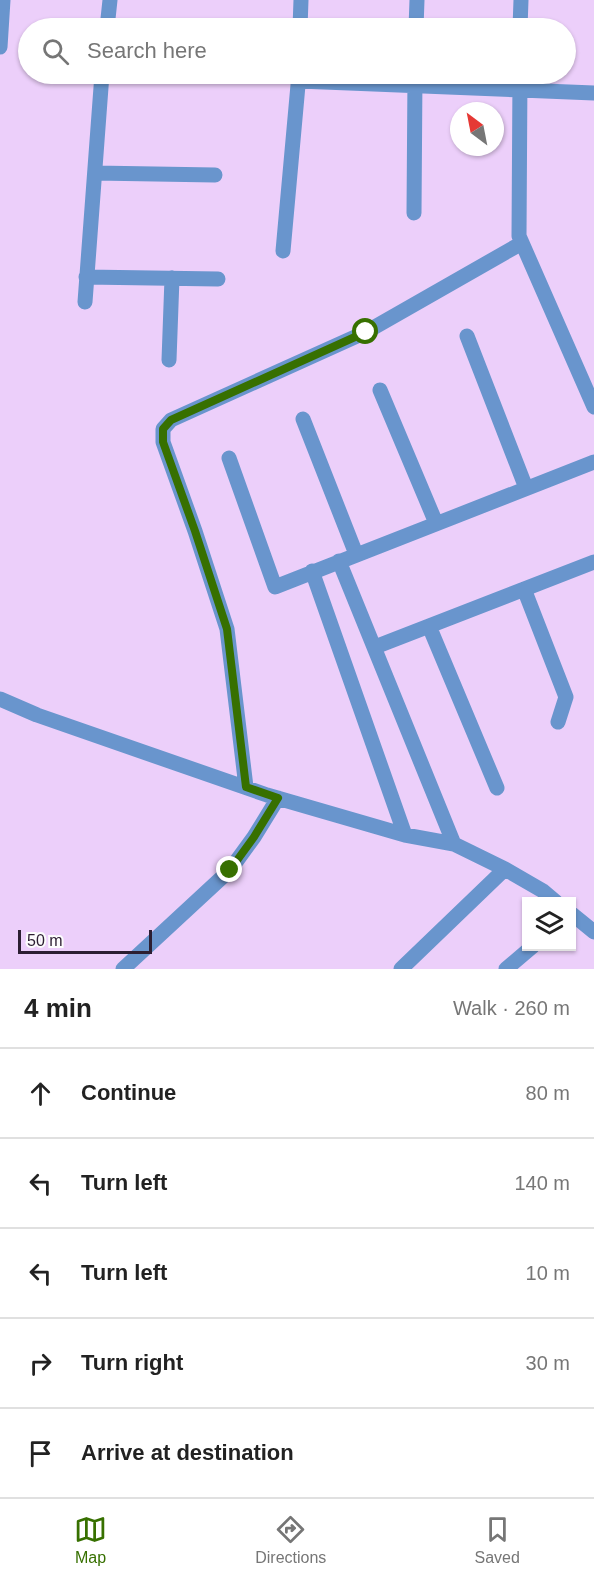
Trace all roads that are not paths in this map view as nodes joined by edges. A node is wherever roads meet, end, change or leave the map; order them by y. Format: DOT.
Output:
graph roads {
  1 [pos="3,0"];
  2 [pos="110,0"];
  3 [pos="301,0"];
  4 [pos="417,0"];
  5 [pos="521,0"];
  6 [pos="108,18"];
  7 [pos="300,18"];
  8 [pos="416,18"];
  9 [pos="520,18"];
  10 [pos="0,47"];
  11 [pos="101,84"];
  12 [pos="298,84"];
  13 [pos="415,84"];
  14 [pos="457,84"];
  15 [pos="519,84"];
  16 [pos="519,90"];
  17 [pos="594,93"];
  18 [pos="95,173"];
  19 [pos="215,175"];
  20 [pos="414,213"];
  21 [pos="522,243"];
  22 [pos="283,251"];
  23 [pos="86,277"];
  24 [pos="172,278"];
  25 [pos="218,279"];
  26 [pos="85,302"];
  27 [pos="467,336"];
  28 [pos="169,360"];
  29 [pos="380,390"];
  30 [pos="594,407"];
  31 [pos="303,419"];
  32 [pos="229,458"];
  33 [pos="594,462"];
  34 [pos="526,488"];
  35 [pos="436,523"];
  36 [pos="356,554"];
  37 [pos="339,561"];
  38 [pos="594,562"];
  39 [pos="312,571"];
  40 [pos="524,589"];
  41 [pos="429,626"];
  42 [pos="375,647"];
  43 [pos="0,699"];
  44 [pos="558,722"];
  45 [pos="246,787"];
  46 [pos="497,788"];
  47 [pos="278,798"];
  48 [pos="405,835"];
  49 [pos="454,844"];
  50 [pos="505,869"];
  51 [pos="550,897"];
  52 [pos="576,917"];
  53 [pos="594,932"];
  54 [pos="527,951"];
  55 [pos="123,969"];
  56 [pos="401,969"];
  57 [pos="506,969"];
  1 -- 10 [label="street"];
  2 -- 6 [label="street"];
  3 -- 7 [label="street"];
  4 -- 8 [label="street"];
  5 -- 9 [label="street"];
  11 -- 18 [label="street"];
  12 -- 22 [label="street"];
  13 -- 20 [label="street"];
  14 -- 16 [label="street"];
  15 -- 16 [label="street"];
  16 -- 17 [label="street"];
  16 -- 21 [label="street"];
  18 -- 19 [label="street"];
  18 -- 23 [label="street"];
  21 -- 30 [label="street"];
  21 -- 45 [label="street"];
  23 -- 24 [label="street"];
  23 -- 26 [label="street"];
  24 -- 25 [label="street"];
  24 -- 28 [label="street"];
  27 -- 34 [label="street"];
  29 -- 35 [label="street"];
  31 -- 36 [label="street"];
  32 -- 39 [label="street"];
  33 -- 34 [label="street"];
  34 -- 35 [label="street"];
  35 -- 36 [label="street"];
  36 -- 37 [label="street"];
  37 -- 39 [label="street"];
  37 -- 42 [label="street"];
  38 -- 40 [label="street"];
  39 -- 48 [label="street"];
  40 -- 41 [label="street"];
  40 -- 44 [label="street"];
  41 -- 42 [label="street"];
  41 -- 46 [label="street"];
  42 -- 49 [label="street"];
  43 -- 45 [label="street"];
  45 -- 47 [label="street"];
  47 -- 48 [label="street"];
  47 -- 55 [label="street"];
  48 -- 49 [label="street"];
  49 -- 50 [label="street"];
  50 -- 51 [label="street"];
  50 -- 56 [label="street"];
  52 -- 53 [label="street"];
  54 -- 57 [label="street"];
}
